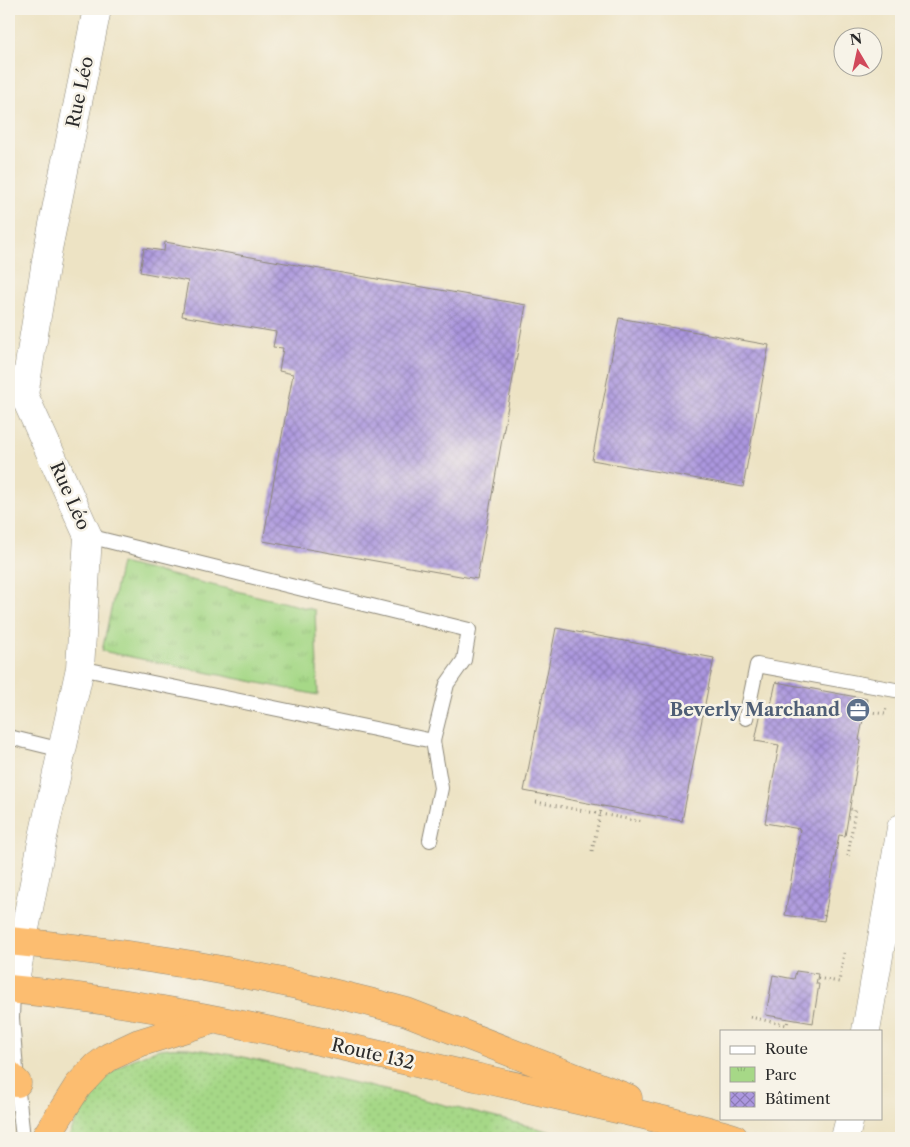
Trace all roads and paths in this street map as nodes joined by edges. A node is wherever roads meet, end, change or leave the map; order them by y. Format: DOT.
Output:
graph roads {
  1 [pos="97,9"];
  2 [pos="88,536"];
  3 [pos="80,668"];
  4 [pos="901,690"];
  5 [pos="864,711"];
  6 [pos="885,714"];
  7 [pos="746,718"];
  8 [pos="9,737"];
  9 [pos="434,741"];
  10 [pos="62,750"];
  11 [pos="536,802"];
  12 [pos="602,806"];
  13 [pos="850,809"];
  14 [pos="600,814"];
  15 [pos="644,822"];
  16 [pos="901,828"];
  17 [pos="430,840"];
  18 [pos="592,851"];
  19 [pos="848,856"];
  20 [pos="826,906"];
  21 [pos="824,916"];
  22 [pos="16,942"];
  23 [pos="844,953"];
  24 [pos="818,978"];
  25 [pos="11,990"];
  26 [pos="750,1017"];
  27 [pos="213,1019"];
  28 [pos="788,1019"];
  29 [pos="866,1030"];
  30 [pos="13,1079"];
  31 [pos="850,1120"];
  32 [pos="726,1136"];
  33 [pos="23,1138"];
  34 [pos="45,1138"];
  35 [pos="845,1138"];
  1 -- 2 [label="street, Rue Léo"];
  2 -- 3 [label="street, Rue Léo"];
  2 -- 9 [label="lane"];
  3 -- 9 [label="lane"];
  3 -- 10 [label="street, Rue Léo"];
  4 -- 7 [label="lane"];
  5 -- 6 [label="path"];
  8 -- 10 [label="lane"];
  9 -- 17 [label="lane"];
  10 -- 22 [label="street, Rue Léo"];
  11 -- 14 [label="path"];
  12 -- 14 [label="path"];
  13 -- 19 [label="path"];
  14 -- 15 [label="path"];
  14 -- 18 [label="path"];
  16 -- 29 [label="street"];
  20 -- 21 [label="path"];
  22 -- 25 [label="street, Rue Léo"];
  22 -- 32 [label="highway"];
  23 -- 24 [label="path"];
  25 -- 27 [label="highway, Route 132"];
  25 -- 30 [label="lane"];
  26 -- 28 [label="path"];
  27 -- 32 [label="highway, Route 132"];
  27 -- 34 [label="highway"];
  30 -- 33 [label="lane"];
  31 -- 35 [label="street"];
}
